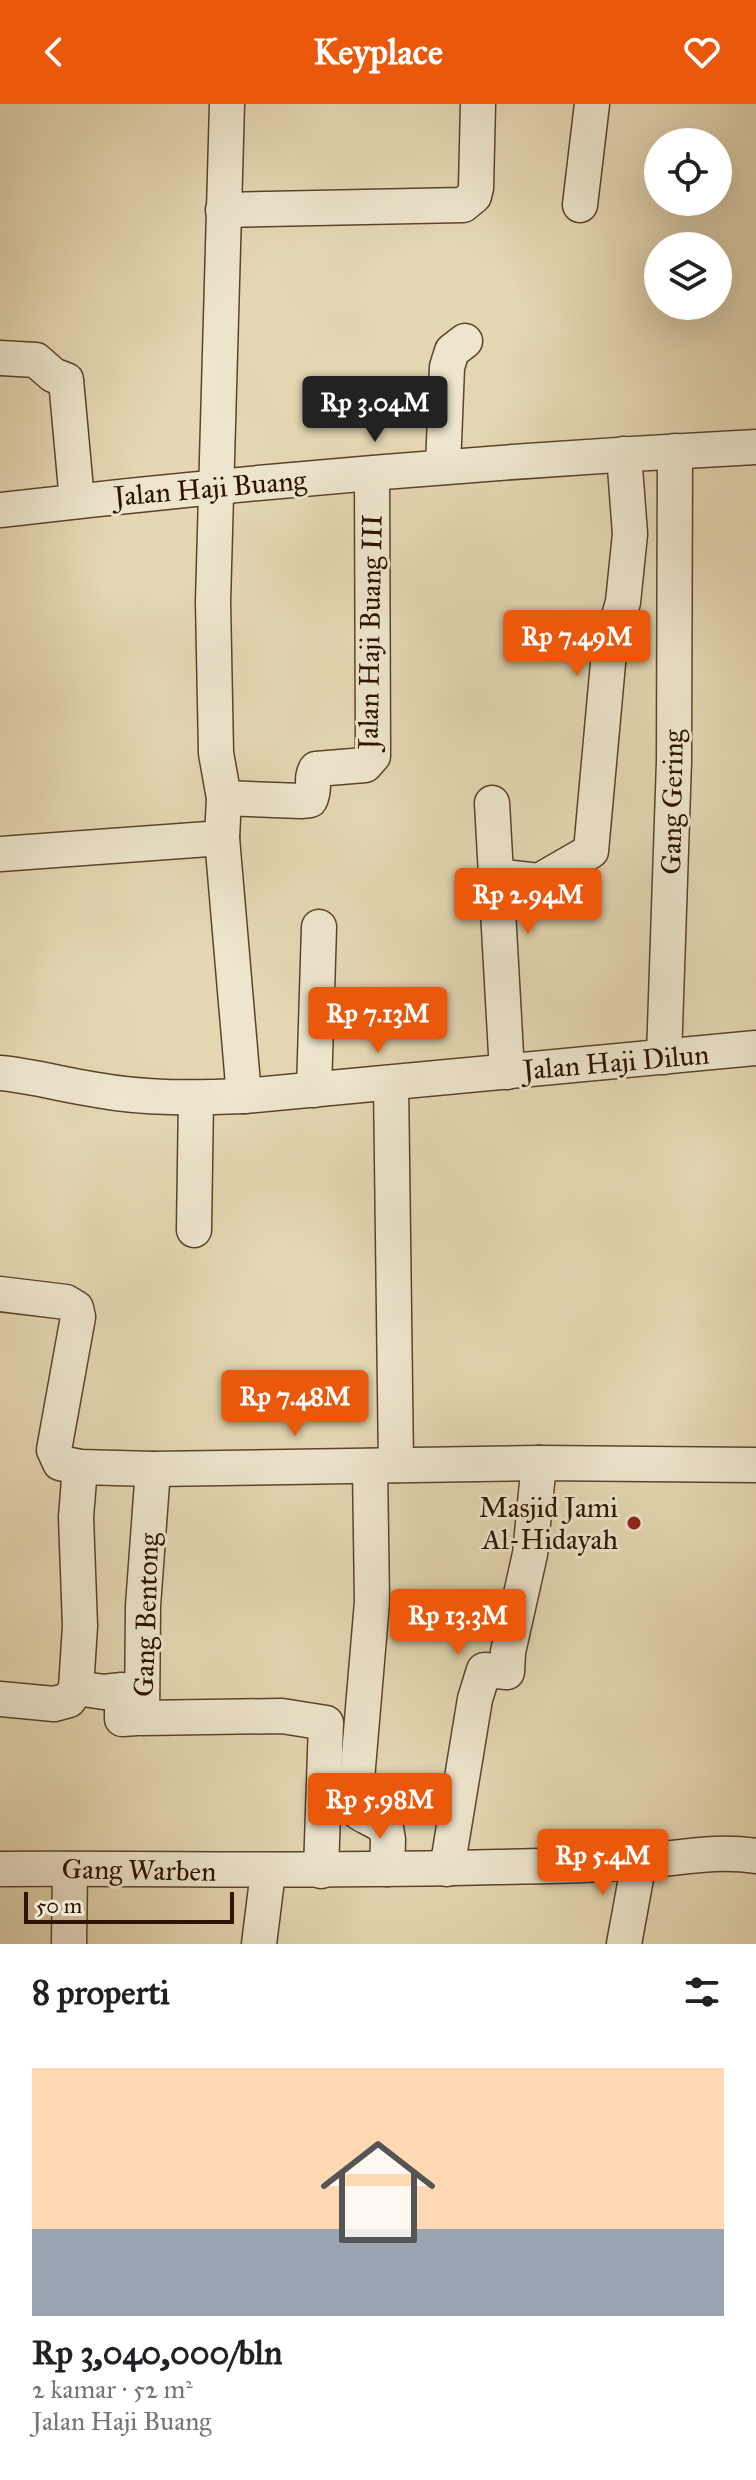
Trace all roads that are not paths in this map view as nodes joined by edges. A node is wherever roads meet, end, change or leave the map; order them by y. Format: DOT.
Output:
graph roads {
  1 [pos="227,104"];
  2 [pos="478,104"];
  3 [pos="592,104"];
  4 [pos="580,205"];
  5 [pos="223,210"];
  6 [pos="465,341"];
  7 [pos="0,358"];
  8 [pos="756,447"];
  9 [pos="675,451"];
  10 [pos="624,454"];
  11 [pos="443,467"];
  12 [pos="372,474"];
  13 [pos="217,486"];
  14 [pos="77,501"];
  15 [pos="0,510"];
  16 [pos="224,798"];
  17 [pos="492,803"];
  18 [pos="222,838"];
  19 [pos="0,854"];
  20 [pos="496,876"];
  21 [pos="319,927"];
  22 [pos="756,1048"];
  23 [pos="664,1057"];
  24 [pos="507,1072"];
  25 [pos="0,1073"];
  26 [pos="391,1083"];
  27 [pos="314,1090"];
  28 [pos="244,1096"];
  29 [pos="196,1098"];
  30 [pos="194,1230"];
  31 [pos="0,1294"];
  32 [pos="539,1463"];
  33 [pos="383,1465"];
  34 [pos="756,1465"];
  35 [pos="80,1467"];
  36 [pos="153,1469"];
  37 [pos="76,1688"];
  38 [pos="0,1699"];
  39 [pos="142,1718"];
  40 [pos="756,1856"];
  41 [pos="639,1862"];
  42 [pos="0,1869"];
  43 [pos="70,1869"];
  44 [pos="387,1869"];
  45 [pos="447,1869"];
  46 [pos="321,1871"];
  47 [pos="268,1872"];
  48 [pos="69,1944"];
  49 [pos="259,1944"];
  50 [pos="624,1944"];
  1 -- 5 [label="street"];
  2 -- 5 [label="street"];
  3 -- 4 [label="street"];
  5 -- 13 [label="street"];
  6 -- 11 [label="street"];
  7 -- 14 [label="street"];
  8 -- 9 [label="street, Jalan Haji Buang"];
  9 -- 10 [label="street, Jalan Haji Buang"];
  9 -- 23 [label="street, Gang Gering"];
  10 -- 11 [label="street, Jalan Haji Buang"];
  10 -- 20 [label="street"];
  11 -- 12 [label="street, Jalan Haji Buang"];
  12 -- 13 [label="street, Jalan Haji Buang"];
  12 -- 16 [label="street, Jalan Haji Buang III"];
  13 -- 14 [label="street, Jalan Haji Buang"];
  13 -- 16 [label="street"];
  14 -- 15 [label="street, Jalan Haji Buang"];
  16 -- 18 [label="street"];
  17 -- 20 [label="street"];
  18 -- 19 [label="street"];
  18 -- 28 [label="street"];
  20 -- 24 [label="street"];
  21 -- 27 [label="street"];
  22 -- 23 [label="street, Jalan Haji Dilun"];
  23 -- 24 [label="street, Jalan Haji Dilun"];
  24 -- 26 [label="street, Jalan Haji Dilun"];
  25 -- 29 [label="street, Jalan Haji Dilun"];
  26 -- 27 [label="street, Jalan Haji Dilun"];
  26 -- 33 [label="street"];
  27 -- 28 [label="street, Jalan Haji Dilun"];
  28 -- 29 [label="street, Jalan Haji Dilun"];
  29 -- 30 [label="street"];
  31 -- 35 [label="street"];
  32 -- 33 [label="street"];
  32 -- 34 [label="street"];
  32 -- 45 [label="street"];
  33 -- 36 [label="street"];
  33 -- 44 [label="street"];
  35 -- 36 [label="street"];
  35 -- 37 [label="street"];
  36 -- 39 [label="street, Gang Bentong"];
  37 -- 38 [label="street"];
  37 -- 39 [label="street"];
  39 -- 46 [label="street, Gang Bentong"];
  40 -- 41 [label="street, Gang Warben"];
  41 -- 45 [label="street, Gang Warben"];
  41 -- 50 [label="street"];
  42 -- 43 [label="street, Gang Warben"];
  43 -- 47 [label="street, Gang Warben"];
  43 -- 48 [label="street"];
  44 -- 45 [label="street, Gang Warben"];
  44 -- 46 [label="street, Gang Warben"];
  46 -- 47 [label="street, Gang Warben"];
  47 -- 49 [label="street"];
}
